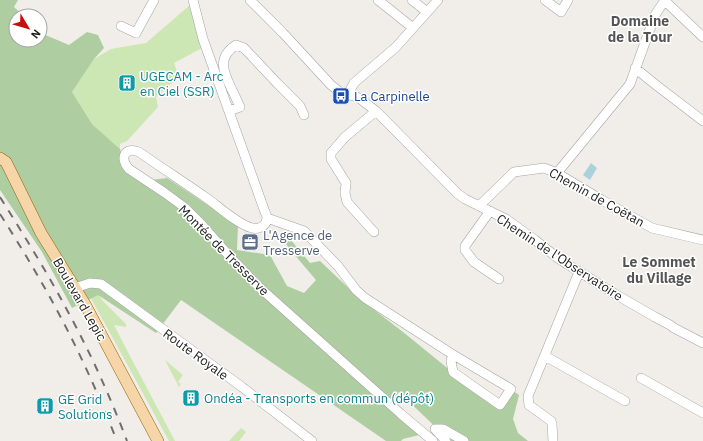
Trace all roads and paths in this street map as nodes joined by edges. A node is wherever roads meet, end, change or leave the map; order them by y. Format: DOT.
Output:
graph roads {
  1 [pos="154,0"];
  2 [pos="193,0"];
  3 [pos="250,0"];
  4 [pos="378,0"];
  5 [pos="412,0"];
  6 [pos="438,0"];
  7 [pos="545,0"];
  8 [pos="568,0"];
  9 [pos="665,0"];
  10 [pos="426,12"];
  11 [pos="121,26"];
  12 [pos="413,28"];
  13 [pos="703,38"];
  14 [pos="636,68"];
  15 [pos="348,94"];
  16 [pos="376,111"];
  17 [pos="229,112"];
  18 [pos="304,116"];
  19 [pos="703,121"];
  20 [pos="0,158"];
  21 [pos="557,174"];
  22 [pos="479,206"];
  23 [pos="490,211"];
  24 [pos="267,218"];
  25 [pos="374,232"];
  26 [pos="703,240"];
  27 [pos="579,272"];
  28 [pos="499,279"];
  29 [pos="75,288"];
  30 [pos="703,343"];
  31 [pos="452,354"];
  32 [pos="545,356"];
  33 [pos="641,378"];
  34 [pos="626,401"];
  35 [pos="703,413"];
  36 [pos="435,429"];
  37 [pos="158,441"];
  38 [pos="312,441"];
  39 [pos="433,441"];
  40 [pos="439,441"];
  41 [pos="446,441"];
  42 [pos="464,441"];
  43 [pos="553,441"];
  1 -- 11 [label="street"];
  2 -- 17 [label="street"];
  3 -- 15 [label="street, Chemin de l'Observatoire"];
  4 -- 12 [label="street"];
  5 -- 10 [label="street"];
  6 -- 10 [label="street"];
  7 -- 8 [label="street"];
  9 -- 13 [label="street"];
  9 -- 14 [label="street"];
  10 -- 12 [label="street"];
  12 -- 15 [label="street"];
  14 -- 19 [label="street"];
  14 -- 21 [label="street"];
  15 -- 16 [label="street, Chemin de l'Observatoire"];
  16 -- 22 [label="street, Chemin de l'Observatoire"];
  16 -- 25 [label="street"];
  17 -- 18 [label="street"];
  17 -- 24 [label="street"];
  20 -- 29 [label="main road, Boulevard Lepic"];
  21 -- 22 [label="street, Chemin de Coëtan"];
  21 -- 26 [label="street, Chemin de Coëtan"];
  22 -- 23 [label="street, Chemin de l'Observatoire"];
  23 -- 27 [label="street, Chemin de l'Observatoire"];
  23 -- 28 [label="street"];
  24 -- 31 [label="street"];
  24 -- 39 [label="street, Montée de Tresserve"];
  27 -- 30 [label="street, Chemin de l'Observatoire"];
  27 -- 32 [label="street"];
  29 -- 37 [label="main road, Boulevard Lepic"];
  29 -- 38 [label="street, Route Royale"];
  31 -- 31 [label="street"];
  32 -- 34 [label="street"];
  32 -- 43 [label="street"];
  33 -- 35 [label="street"];
  36 -- 40 [label="street"];
  36 -- 41 [label="street"];
  36 -- 42 [label="street"];
}
